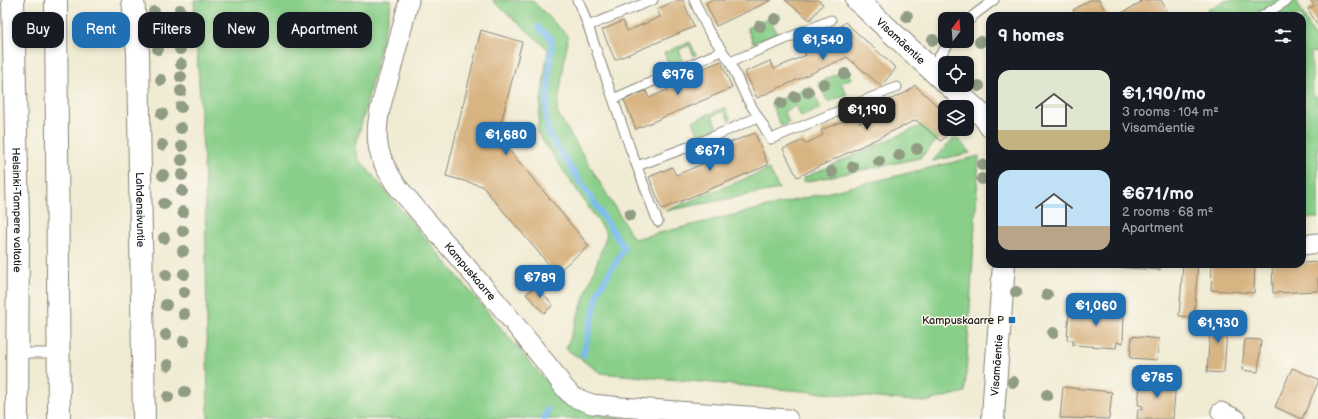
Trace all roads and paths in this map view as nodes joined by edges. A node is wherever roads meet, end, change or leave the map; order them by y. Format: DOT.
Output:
graph roads {
  1 [pos="13,0"];
  2 [pos="56,0"];
  3 [pos="133,0"];
  4 [pos="409,0"];
  5 [pos="577,0"];
  6 [pos="654,0"];
  7 [pos="694,0"];
  8 [pos="857,0"];
  9 [pos="994,0"];
  10 [pos="1288,0"];
  11 [pos="1268,12"];
  12 [pos="974,15"];
  13 [pos="831,20"];
  14 [pos="588,26"];
  15 [pos="722,51"];
  16 [pos="730,62"];
  17 [pos="938,75"];
  18 [pos="897,87"];
  19 [pos="957,92"];
  20 [pos="613,98"];
  21 [pos="758,117"];
  22 [pos="986,120"];
  23 [pos="637,166"];
  24 [pos="658,222"];
  25 [pos="1318,243"];
  26 [pos="1306,244"];
  27 [pos="1004,268"];
  28 [pos="17,353"];
  29 [pos="59,353"];
  30 [pos="17,419"];
  31 [pos="59,419"];
  32 [pos="144,419"];
  33 [pos="788,419"];
  34 [pos="993,419"];
  1 -- 28 [label="main road, Helsinki-Tampere valtatie"];
  2 -- 29 [label="main road"];
  3 -- 32 [label="main road, Lahdensivuntie"];
  4 -- 33 [label="street, Kampuskaarre"];
  5 -- 14 [label="lane"];
  6 -- 14 [label="lane"];
  7 -- 15 [label="lane"];
  8 -- 17 [label="main road, Visamäentie"];
  9 -- 12 [label="lane"];
  10 -- 11 [label="lane"];
  13 -- 16 [label="lane"];
  14 -- 20 [label="lane"];
  15 -- 16 [label="lane"];
  15 -- 20 [label="lane"];
  16 -- 21 [label="lane"];
  18 -- 21 [label="lane"];
  19 -- 22 [label="main road"];
  20 -- 23 [label="lane"];
  21 -- 23 [label="lane"];
  23 -- 24 [label="lane"];
  25 -- 26 [label="street"];
  27 -- 34 [label="main road, Visamäentie"];
  28 -- 29 [label="lane"];
  28 -- 30 [label="main road, Helsinki-Tampere valtatie"];
  29 -- 31 [label="main road"];
}
